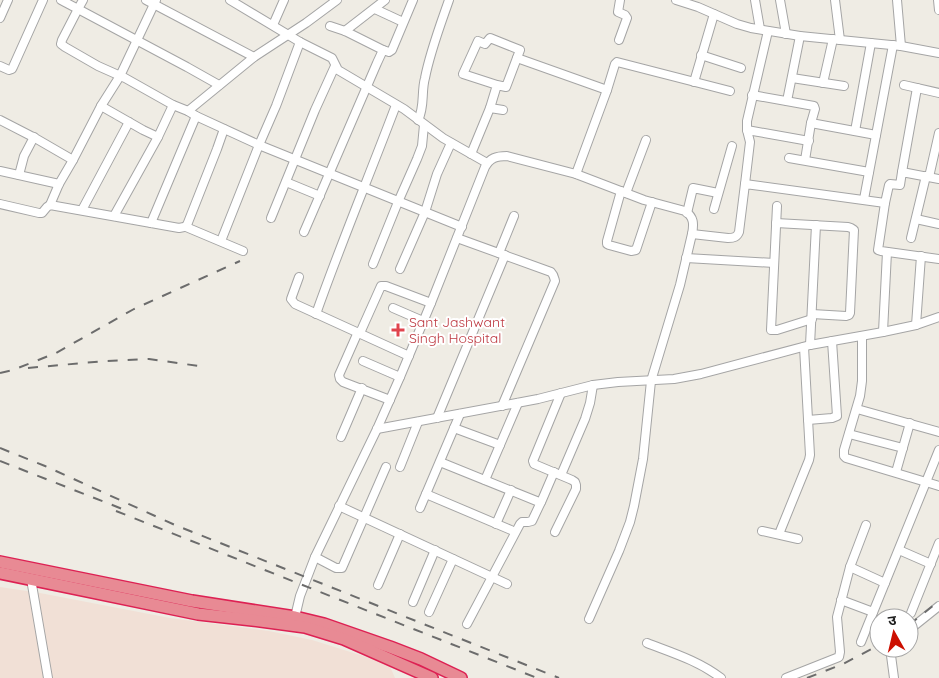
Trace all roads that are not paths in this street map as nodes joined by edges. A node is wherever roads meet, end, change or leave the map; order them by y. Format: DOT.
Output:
graph roads {
  1 [pos="8,0"];
  2 [pos="43,0"];
  3 [pos="62,0"];
  4 [pos="83,0"];
  5 [pos="230,0"];
  6 [pos="248,0"];
  7 [pos="284,0"];
  8 [pos="337,0"];
  9 [pos="385,0"];
  10 [pos="413,0"];
  11 [pos="449,0"];
  12 [pos="620,0"];
  13 [pos="676,0"];
  14 [pos="755,0"];
  15 [pos="780,0"];
  16 [pos="835,0"];
  17 [pos="897,0"];
  18 [pos="938,0"];
  19 [pos="152,1"];
  20 [pos="244,8"];
  21 [pos="78,9"];
  22 [pos="375,9"];
  23 [pos="939,10"];
  24 [pos="714,14"];
  25 [pos="0,18"];
  26 [pos="403,22"];
  27 [pos="272,25"];
  28 [pos="330,26"];
  29 [pos="764,30"];
  30 [pos="345,32"];
  31 [pos="786,34"];
  32 [pos="289,35"];
  33 [pos="800,36"];
  34 [pos="136,40"];
  35 [pos="619,40"];
  36 [pos="836,40"];
  37 [pos="300,42"];
  38 [pos="871,43"];
  39 [pos="897,46"];
  40 [pos="383,50"];
  41 [pos="939,53"];
  42 [pos="702,55"];
  43 [pos="254,57"];
  44 [pos="517,58"];
  45 [pos="0,66"];
  46 [pos="335,66"];
  47 [pos="741,68"];
  48 [pos="120,76"];
  49 [pos="792,78"];
  50 [pos="694,82"];
  51 [pos="823,83"];
  52 [pos="218,85"];
  53 [pos="497,85"];
  54 [pos="904,85"];
  55 [pos="844,86"];
  56 [pos="367,88"];
  57 [pos="917,88"];
  58 [pos="607,90"];
  59 [pos="730,90"];
  60 [pos="939,93"];
  61 [pos="752,95"];
  62 [pos="787,101"];
  63 [pos="173,105"];
  64 [pos="396,105"];
  65 [pos="102,106"];
  66 [pos="490,108"];
  67 [pos="503,110"];
  68 [pos="188,111"];
  69 [pos="196,116"];
  70 [pos="0,120"];
  71 [pos="129,122"];
  72 [pos="421,122"];
  73 [pos="811,123"];
  74 [pos="224,129"];
  75 [pos="747,130"];
  76 [pos="855,132"];
  77 [pos="939,133"];
  78 [pos="876,135"];
  79 [pos="34,137"];
  80 [pos="158,137"];
  81 [pos="646,140"];
  82 [pos="809,141"];
  83 [pos="451,143"];
  84 [pos="259,145"];
  85 [pos="732,146"];
  86 [pos="471,154"];
  87 [pos="789,158"];
  88 [pos="295,159"];
  89 [pos="73,160"];
  90 [pos="805,160"];
  91 [pos="487,162"];
  92 [pos="0,170"];
  93 [pos="869,172"];
  94 [pos="902,172"];
  95 [pos="330,173"];
  96 [pos="576,174"];
  97 [pos="19,175"];
  98 [pos="928,177"];
  99 [pos="939,179"];
  100 [pos="286,182"];
  101 [pos="59,184"];
  102 [pos="745,184"];
  103 [pos="365,187"];
  104 [pos="624,192"];
  105 [pos="718,193"];
  106 [pos="320,196"];
  107 [pos="864,200"];
  108 [pos="398,202"];
  109 [pos="652,202"];
  110 [pos="885,203"];
  111 [pos="0,204"];
  112 [pos="50,205"];
  113 [pos="777,206"];
  114 [pos="714,209"];
  115 [pos="82,210"];
  116 [pos="425,212"];
  117 [pos="687,213"];
  118 [pos="114,216"];
  119 [pos="514,216"];
  120 [pos="271,218"];
  121 [pos="916,219"];
  122 [pos="776,223"];
  123 [pos="151,224"];
  124 [pos="939,224"];
  125 [pos="816,225"];
  126 [pos="186,227"];
  127 [pos="462,227"];
  128 [pos="304,232"];
  129 [pos="692,234"];
  130 [pos="457,238"];
  131 [pos="911,238"];
  132 [pos="221,242"];
  133 [pos="243,251"];
  134 [pos="887,252"];
  135 [pos="502,254"];
  136 [pos="921,256"];
  137 [pos="686,258"];
  138 [pos="939,259"];
  139 [pos="774,263"];
  140 [pos="373,264"];
  141 [pos="400,269"];
  142 [pos="300,277"];
  143 [pos="431,304"];
  144 [pos="393,308"];
  145 [pos="316,314"];
  146 [pos="812,316"];
  147 [pos="939,317"];
  148 [pos="423,321"];
  149 [pos="916,324"];
  150 [pos="359,332"];
  151 [pos="883,332"];
  152 [pos="862,336"];
  153 [pos="832,341"];
  154 [pos="807,346"];
  155 [pos="409,356"];
  156 [pos="363,360"];
  157 [pos="400,377"];
  158 [pos="651,381"];
  159 [pos="593,385"];
  160 [pos="362,388"];
  161 [pos="560,393"];
  162 [pos="390,400"];
  163 [pos="518,403"];
  164 [pos="502,406"];
  165 [pos="857,409"];
  166 [pos="460,414"];
  167 [pos="437,418"];
  168 [pos="808,420"];
  169 [pos="418,422"];
  170 [pos="910,423"];
  171 [pos="454,428"];
  172 [pos="377,429"];
  173 [pos="939,432"];
  174 [pos="849,434"];
  175 [pos="342,437"];
  176 [pos="500,445"];
  177 [pos="902,448"];
  178 [pos="939,450"];
  179 [pos="440,462"];
  180 [pos="386,466"];
  181 [pos="400,467"];
  182 [pos="896,472"];
  183 [pos="557,474"];
  184 [pos="485,480"];
  185 [pos="926,482"];
  186 [pos="939,486"];
  187 [pos="511,490"];
  188 [pos="426,494"];
  189 [pos="541,502"];
  190 [pos="339,506"];
  191 [pos="420,508"];
  192 [pos="363,517"];
  193 [pos="496,524"];
  194 [pos="866,525"];
  195 [pos="511,530"];
  196 [pos="762,531"];
  197 [pos="555,532"];
  198 [pos="400,534"];
  199 [pos="779,534"];
  200 [pos="798,539"];
  201 [pos="939,543"];
  202 [pos="434,550"];
  203 [pos="898,550"];
  204 [pos="315,557"];
  205 [pos="453,559"];
  206 [pos="934,561"];
  207 [pos="0,562"];
  208 [pos="850,568"];
  209 [pos="0,573"];
  210 [pos="493,578"];
  211 [pos="31,579"];
  212 [pos="885,583"];
  213 [pos="507,584"];
  214 [pos="378,585"];
  215 [pos="841,600"];
  216 [pos="413,602"];
  217 [pos="939,606"];
  218 [pos="875,608"];
  219 [pos="913,608"];
  220 [pos="869,610"];
  221 [pos="430,612"];
  222 [pos="295,617"];
  223 [pos="589,619"];
  224 [pos="869,622"];
  225 [pos="919,622"];
  226 [pos="467,624"];
  227 [pos="861,642"];
  228 [pos="647,643"];
  229 [pos="891,658"];
  230 [pos="421,659"];
  231 [pos="417,674"];
  232 [pos="48,678"];
  233 [pos="432,678"];
  234 [pos="461,678"];
  235 [pos="721,678"];
  236 [pos="786,678"];
  237 [pos="894,678"];
  1 -- 25 [label="street"];
  2 -- 45 [label="street"];
  3 -- 21 [label="street"];
  4 -- 21 [label="street"];
  5 -- 20 [label="street"];
  6 -- 20 [label="street"];
  7 -- 27 [label="street"];
  8 -- 32 [label="street"];
  9 -- 22 [label="street"];
  10 -- 26 [label="street"];
  11 -- 72 [label="street"];
  12 -- 35 [label="street"];
  13 -- 24 [label="street"];
  14 -- 29 [label="street"];
  15 -- 31 [label="street"];
  16 -- 36 [label="street"];
  17 -- 39 [label="street"];
  18 -- 23 [label="street"];
  19 -- 34 [label="street"];
  19 -- 43 [label="street"];
  20 -- 27 [label="street"];
  21 -- 34 [label="street"];
  21 -- 48 [label="street"];
  22 -- 26 [label="street"];
  22 -- 30 [label="street"];
  24 -- 29 [label="street"];
  24 -- 42 [label="street"];
  26 -- 40 [label="street"];
  27 -- 32 [label="street"];
  28 -- 30 [label="street"];
  29 -- 31 [label="street"];
  29 -- 61 [label="street"];
  30 -- 40 [label="street"];
  31 -- 33 [label="street"];
  32 -- 37 [label="street"];
  32 -- 43 [label="street"];
  33 -- 36 [label="street"];
  33 -- 49 [label="street"];
  34 -- 48 [label="street"];
  34 -- 52 [label="street"];
  36 -- 38 [label="street"];
  36 -- 51 [label="street"];
  37 -- 46 [label="street"];
  37 -- 84 [label="street"];
  38 -- 39 [label="street"];
  38 -- 76 [label="street"];
  39 -- 41 [label="street"];
  39 -- 78 [label="street"];
  40 -- 56 [label="street"];
  42 -- 47 [label="street"];
  42 -- 50 [label="street"];
  43 -- 52 [label="street"];
  44 -- 53 [label="street"];
  44 -- 53 [label="street"];
  44 -- 58 [label="street"];
  46 -- 56 [label="street"];
  46 -- 88 [label="street"];
  48 -- 63 [label="street"];
  48 -- 65 [label="street"];
  49 -- 51 [label="street"];
  49 -- 62 [label="street"];
  50 -- 58 [label="street"];
  50 -- 59 [label="street"];
  51 -- 55 [label="street"];
  52 -- 68 [label="street"];
  53 -- 66 [label="street"];
  54 -- 57 [label="street"];
  56 -- 64 [label="street"];
  56 -- 95 [label="street"];
  57 -- 60 [label="street"];
  57 -- 94 [label="street"];
  58 -- 96 [label="street"];
  61 -- 62 [label="street"];
  61 -- 75 [label="street"];
  62 -- 73 [label="street"];
  63 -- 68 [label="street"];
  63 -- 80 [label="street"];
  64 -- 72 [label="street"];
  64 -- 103 [label="street"];
  65 -- 71 [label="street"];
  65 -- 89 [label="street"];
  66 -- 67 [label="street"];
  66 -- 86 [label="street"];
  68 -- 69 [label="street"];
  69 -- 74 [label="street"];
  69 -- 123 [label="street"];
  70 -- 79 [label="street"];
  71 -- 80 [label="street"];
  71 -- 115 [label="street"];
  72 -- 83 [label="street"];
  72 -- 108 [label="street"];
  73 -- 76 [label="street"];
  73 -- 82 [label="street"];
  74 -- 84 [label="street"];
  74 -- 126 [label="street"];
  75 -- 82 [label="street"];
  75 -- 102 [label="street"];
  76 -- 78 [label="street"];
  77 -- 98 [label="street"];
  78 -- 93 [label="street"];
  79 -- 89 [label="street"];
  79 -- 97 [label="street"];
  80 -- 118 [label="street"];
  81 -- 104 [label="street"];
  82 -- 90 [label="street"];
  83 -- 86 [label="street"];
  83 -- 116 [label="street"];
  84 -- 88 [label="street"];
  84 -- 132 [label="street"];
  85 -- 105 [label="street"];
  86 -- 91 [label="street"];
  87 -- 90 [label="street"];
  88 -- 95 [label="street"];
  88 -- 100 [label="street"];
  89 -- 101 [label="street"];
  90 -- 93 [label="street"];
  91 -- 96 [label="street"];
  91 -- 127 [label="street"];
  92 -- 97 [label="street"];
  93 -- 107 [label="street"];
  94 -- 98 [label="street"];
  94 -- 110 [label="street"];
  95 -- 103 [label="street"];
  95 -- 106 [label="street"];
  96 -- 104 [label="street"];
  97 -- 101 [label="street"];
  98 -- 99 [label="street"];
  98 -- 121 [label="street"];
  100 -- 106 [label="street"];
  100 -- 120 [label="street"];
  101 -- 112 [label="street"];
  102 -- 107 [label="street"];
  102 -- 129 [label="street"];
  103 -- 108 [label="street"];
  103 -- 145 [label="street"];
  104 -- 109 [label="street"];
  104 -- 109 [label="street"];
  105 -- 114 [label="street"];
  105 -- 117 [label="street"];
  106 -- 128 [label="street"];
  107 -- 110 [label="street"];
  108 -- 116 [label="street"];
  108 -- 140 [label="street"];
  109 -- 117 [label="street"];
  110 -- 134 [label="street"];
  111 -- 112 [label="street"];
  112 -- 115 [label="street"];
  113 -- 122 [label="street"];
  115 -- 118 [label="street"];
  116 -- 127 [label="street"];
  116 -- 141 [label="street"];
  117 -- 129 [label="street"];
  118 -- 123 [label="street"];
  119 -- 135 [label="street"];
  121 -- 124 [label="street"];
  121 -- 131 [label="street"];
  122 -- 125 [label="street"];
  122 -- 139 [label="street"];
  123 -- 126 [label="street"];
  125 -- 146 [label="street"];
  125 -- 146 [label="street"];
  126 -- 132 [label="street"];
  127 -- 130 [label="street"];
  129 -- 137 [label="street"];
  130 -- 135 [label="street"];
  130 -- 143 [label="street"];
  132 -- 133 [label="street"];
  134 -- 136 [label="street"];
  134 -- 151 [label="street"];
  135 -- 164 [label="street"];
  135 -- 167 [label="street"];
  136 -- 138 [label="street"];
  136 -- 149 [label="street"];
  137 -- 139 [label="street"];
  137 -- 158 [label="street"];
  139 -- 146 [label="street"];
  142 -- 145 [label="street"];
  143 -- 148 [label="street"];
  143 -- 150 [label="street"];
  144 -- 148 [label="street"];
  145 -- 150 [label="street"];
  146 -- 154 [label="street"];
  147 -- 149 [label="street"];
  148 -- 155 [label="street"];
  149 -- 151 [label="street"];
  150 -- 155 [label="street"];
  150 -- 160 [label="street"];
  151 -- 152 [label="street"];
  152 -- 153 [label="street"];
  152 -- 165 [label="street"];
  153 -- 154 [label="street"];
  153 -- 168 [label="street"];
  154 -- 158 [label="street"];
  154 -- 168 [label="street"];
  155 -- 157 [label="street"];
  156 -- 157 [label="street"];
  157 -- 162 [label="street"];
  158 -- 159 [label="street"];
  158 -- 223 [label="street"];
  159 -- 161 [label="street"];
  159 -- 183 [label="street"];
  160 -- 162 [label="street"];
  160 -- 175 [label="street"];
  161 -- 163 [label="street"];
  161 -- 183 [label="street"];
  162 -- 172 [label="street"];
  163 -- 164 [label="street"];
  163 -- 176 [label="street"];
  164 -- 166 [label="street"];
  165 -- 170 [label="street"];
  165 -- 174 [label="street"];
  166 -- 167 [label="street"];
  166 -- 171 [label="street"];
  167 -- 169 [label="street"];
  168 -- 199 [label="street"];
  169 -- 172 [label="street"];
  169 -- 181 [label="street"];
  170 -- 173 [label="street"];
  170 -- 177 [label="street"];
  171 -- 176 [label="street"];
  171 -- 179 [label="street"];
  172 -- 190 [label="street"];
  174 -- 177 [label="street"];
  174 -- 182 [label="street"];
  176 -- 184 [label="street"];
  177 -- 182 [label="street"];
  178 -- 185 [label="street"];
  179 -- 184 [label="street"];
  179 -- 188 [label="street"];
  180 -- 192 [label="street"];
  182 -- 185 [label="street"];
  183 -- 189 [label="street"];
  183 -- 197 [label="street"];
  184 -- 187 [label="street"];
  185 -- 186 [label="street"];
  185 -- 203 [label="street"];
  187 -- 189 [label="street"];
  187 -- 193 [label="street"];
  188 -- 191 [label="street"];
  188 -- 193 [label="street"];
  189 -- 210 [label="street"];
  190 -- 192 [label="street"];
  190 -- 204 [label="street"];
  192 -- 198 [label="street"];
  192 -- 204 [label="street"];
  193 -- 195 [label="street"];
  194 -- 208 [label="street"];
  196 -- 199 [label="street"];
  198 -- 202 [label="street"];
  198 -- 214 [label="street"];
  199 -- 200 [label="street"];
  201 -- 206 [label="street"];
  202 -- 205 [label="street"];
  202 -- 216 [label="street"];
  203 -- 206 [label="street"];
  203 -- 212 [label="street"];
  204 -- 222 [label="street"];
  205 -- 210 [label="street"];
  205 -- 221 [label="street"];
  206 -- 219 [label="street"];
  207 -- 222 [label="highway"];
  208 -- 212 [label="street"];
  208 -- 215 [label="street"];
  209 -- 211 [label="highway"];
  210 -- 213 [label="street"];
  210 -- 226 [label="street"];
  211 -- 231 [label="highway"];
  211 -- 232 [label="street"];
  212 -- 218 [label="street"];
  215 -- 220 [label="street"];
  215 -- 236 [label="street"];
  217 -- 225 [label="street"];
  222 -- 230 [label="highway"];
  224 -- 227 [label="street"];
  228 -- 235 [label="street"];
  229 -- 237 [label="street"];
  230 -- 231 [label="street"];
  230 -- 234 [label="highway"];
  231 -- 233 [label="highway"];
}
